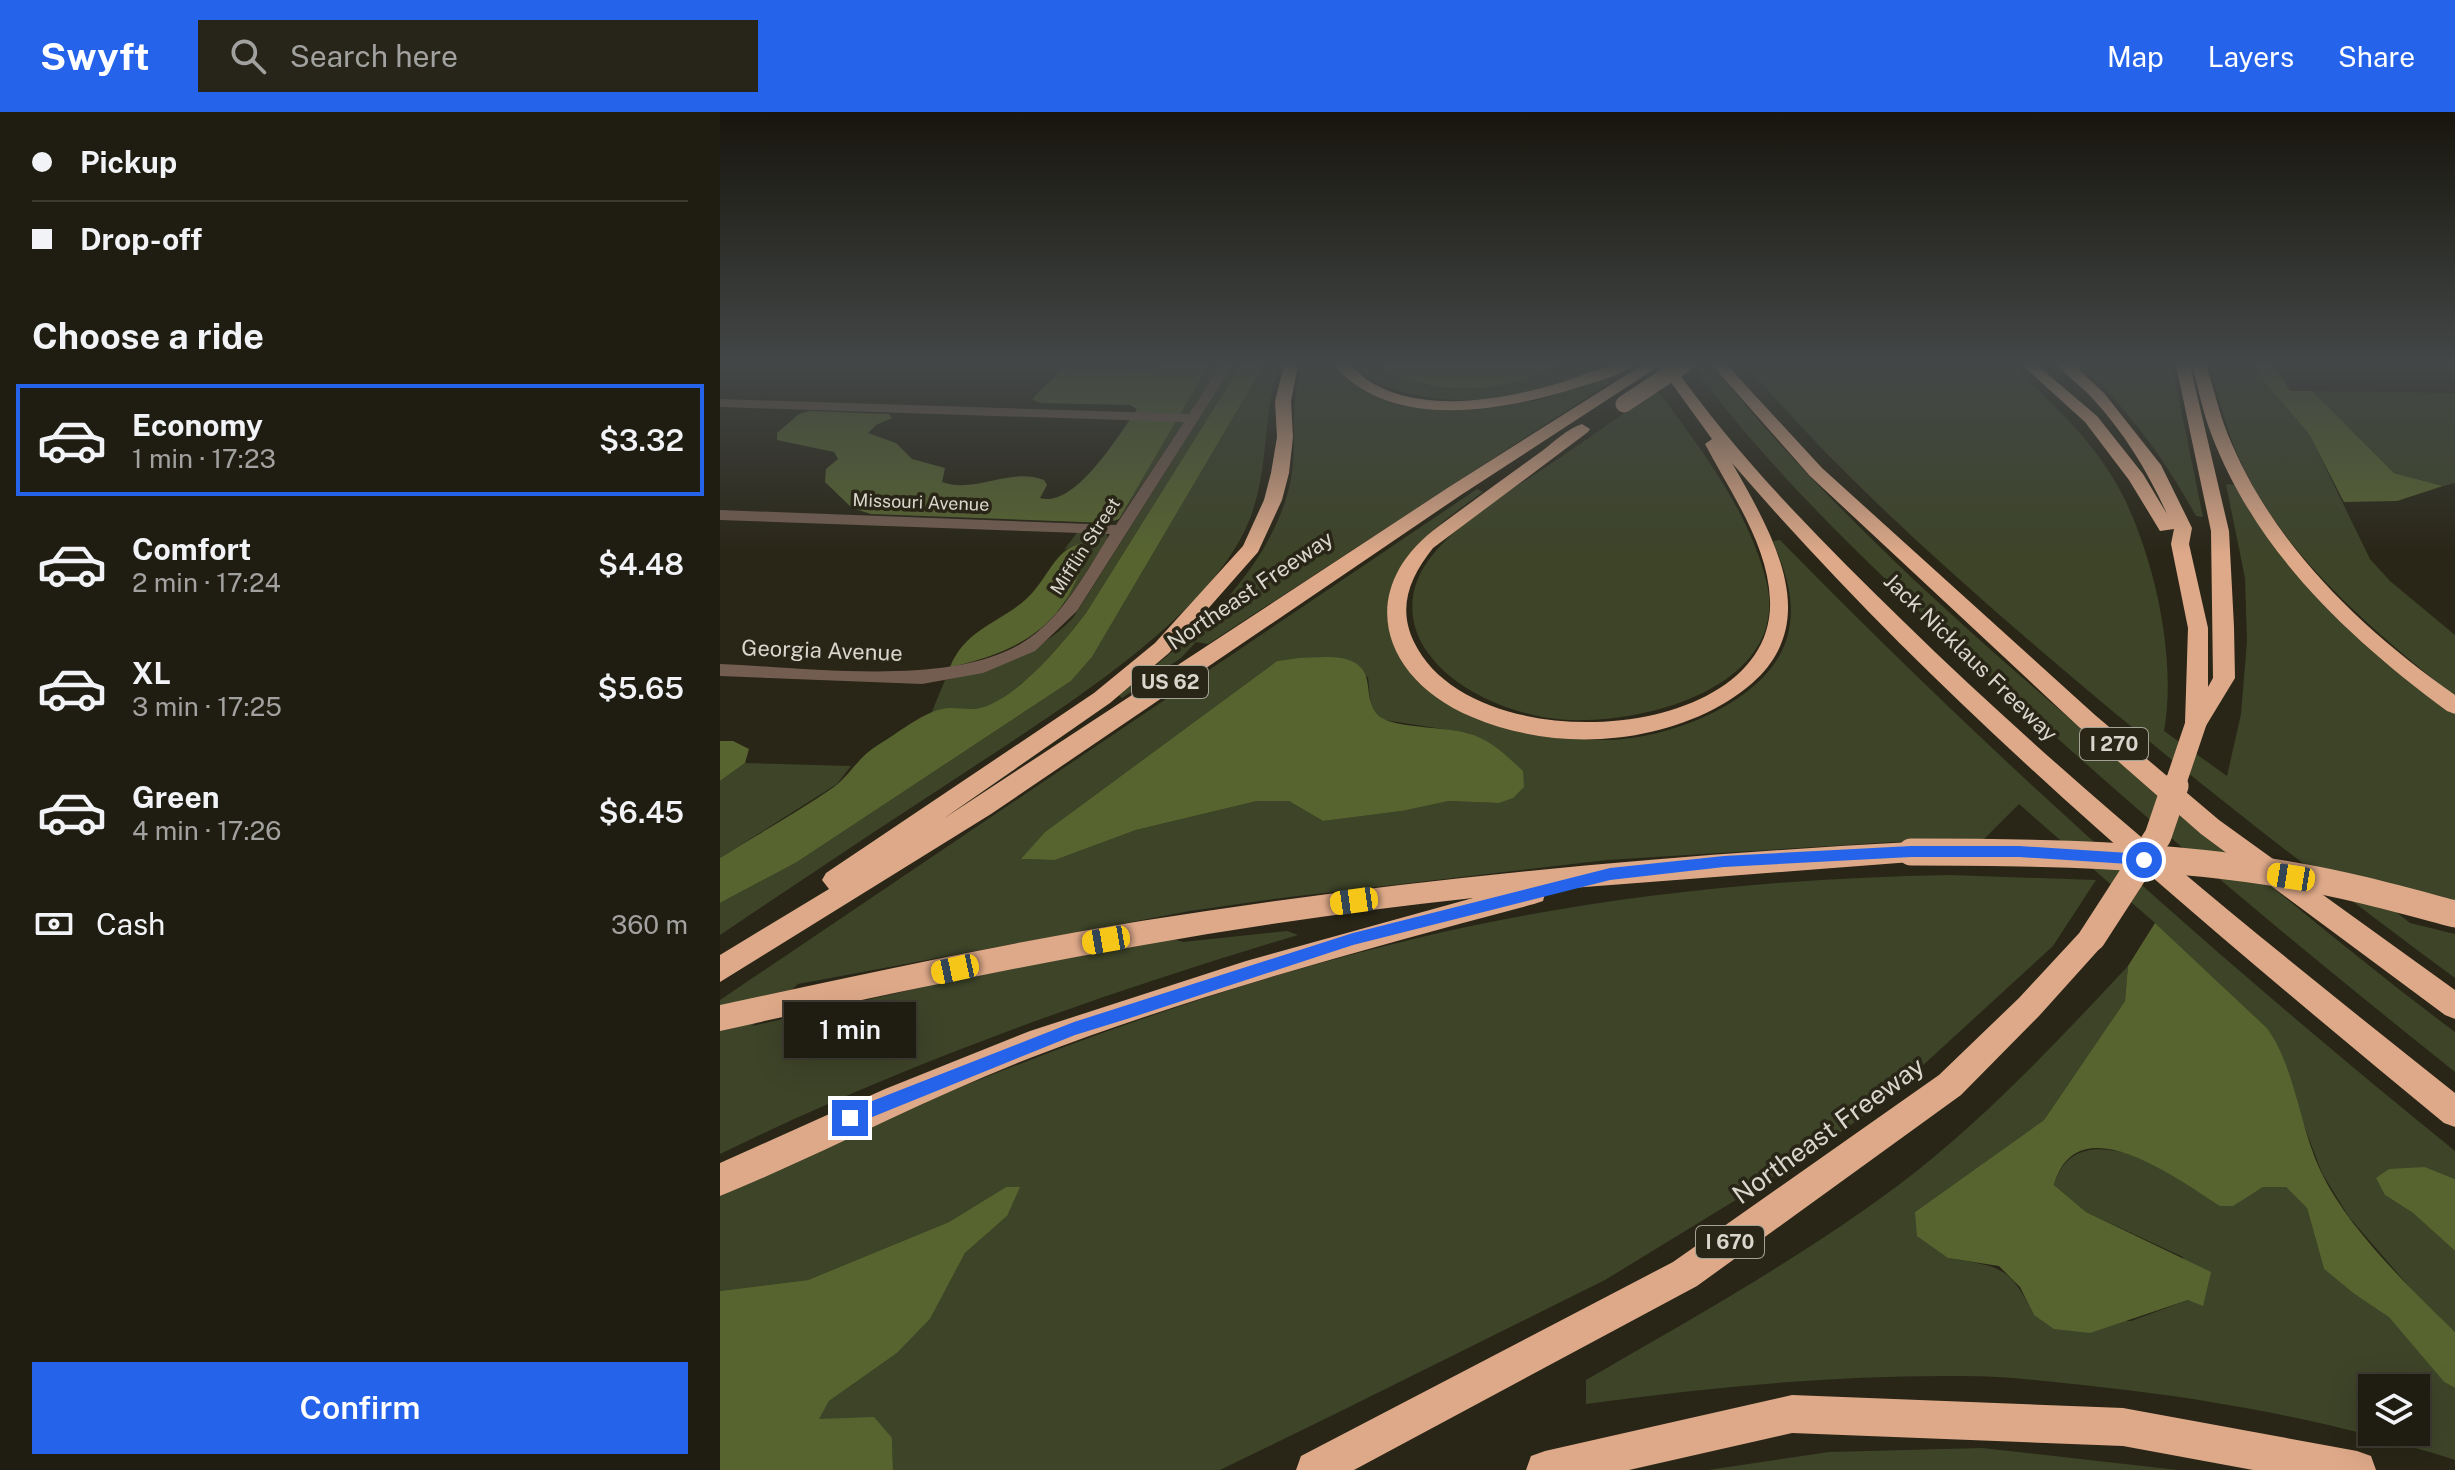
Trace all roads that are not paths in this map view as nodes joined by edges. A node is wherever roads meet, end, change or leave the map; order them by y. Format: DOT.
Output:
graph roads {
  1 [pos="1185,428"];
  2 [pos="1285,428"];
  3 [pos="1553,428"];
  4 [pos="1578,428"];
  5 [pos="1706,428"];
  6 [pos="1713,428"];
  7 [pos="1777,428"];
  8 [pos="2099,428"];
  9 [pos="2126,428"];
  10 [pos="2197,428"];
  11 [pos="2218,428"];
  12 [pos="720,515"];
  13 [pos="1120,530"];
  14 [pos="2180,544"];
  15 [pos="720,670"];
  16 [pos="922,678"];
  17 [pos="2455,706"];
  18 [pos="2196,723"];
  19 [pos="1610,874"];
  20 [pos="2455,914"];
  21 [pos="720,957"];
  22 [pos="720,970"];
  23 [pos="2455,1006"];
  24 [pos="720,1018"];
  25 [pos="2455,1112"];
  26 [pos="720,1180"];
  27 [pos="1315,1470"];
  28 [pos="1545,1470"];
  29 [pos="2357,1470"];
  1 -- 13 [label="street, Mifflin Street"];
  2 -- 21 [label="highway"];
  3 -- 22 [label="highway, Northeast Freeway / US 62"];
  4 -- 5 [label="highway"];
  6 -- 25 [label="highway, Jack Nicklaus Freeway / I 270"];
  7 -- 23 [label="highway, Jack Nicklaus Freeway / I 270"];
  8 -- 14 [label="highway"];
  9 -- 14 [label="highway"];
  10 -- 18 [label="highway"];
  11 -- 17 [label="highway"];
  12 -- 13 [label="street, Missouri Avenue"];
  13 -- 16 [label="street, Mifflin Street"];
  14 -- 18 [label="highway"];
  15 -- 16 [label="street, Georgia Avenue"];
  18 -- 27 [label="highway, Northeast Freeway / I 670, bridge"];
  19 -- 20 [label="highway, bridge"];
  19 -- 24 [label="highway"];
  19 -- 26 [label="highway"];
  28 -- 29 [label="highway"];
}
